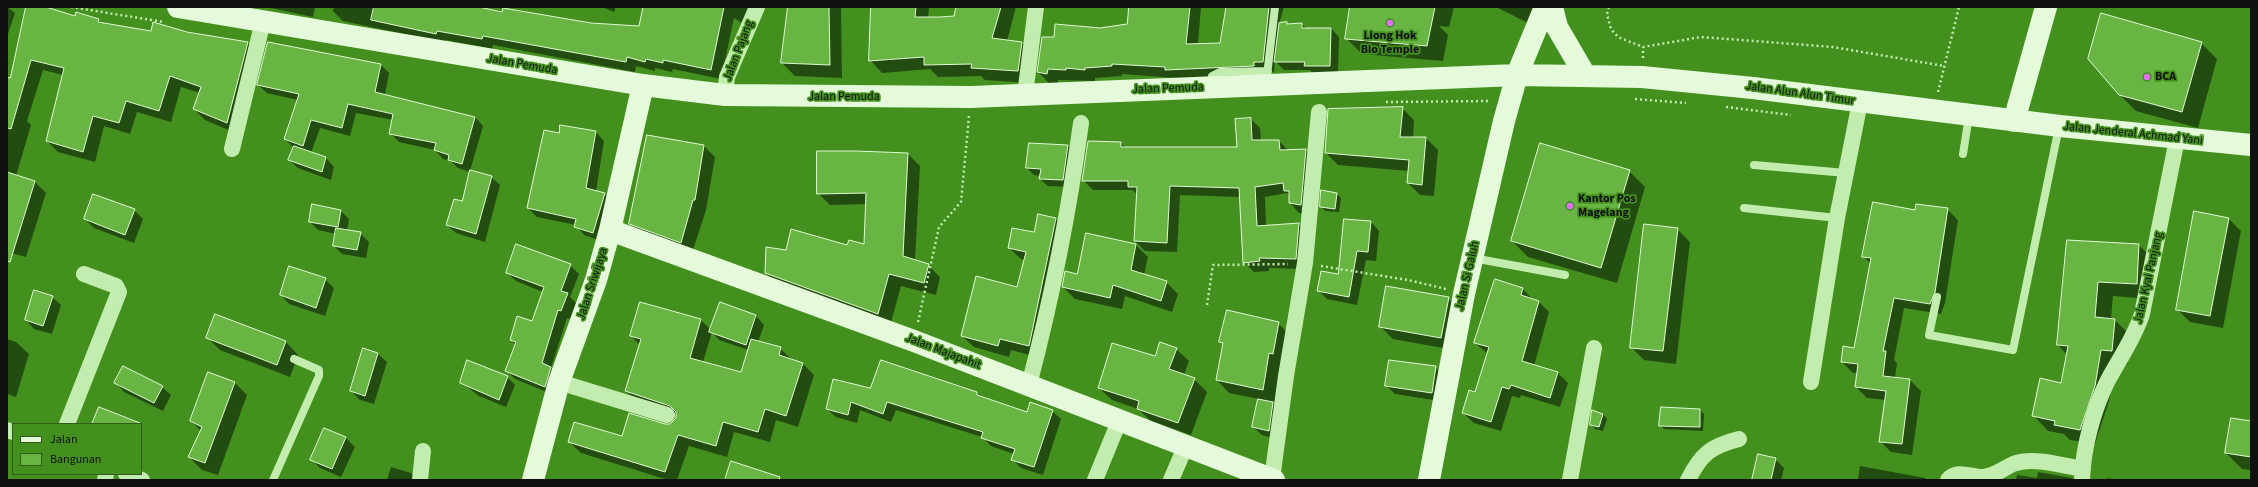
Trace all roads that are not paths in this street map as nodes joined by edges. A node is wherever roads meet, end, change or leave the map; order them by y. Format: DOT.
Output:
graph roads {
  1 [pos="178,7"];
  2 [pos="757,7"];
  3 [pos="1036,7"];
  4 [pos="1276,7"];
  5 [pos="1545,7"];
  6 [pos="1552,7"];
  7 [pos="2046,7"];
  8 [pos="263,21"];
  9 [pos="1517,75"];
  10 [pos="1585,75"];
  11 [pos="1267,78"];
  12 [pos="643,85"];
  13 [pos="725,95"];
  14 [pos="1025,95"];
  15 [pos="1860,102"];
  16 [pos="1319,112"];
  17 [pos="1969,116"];
  18 [pos="2014,121"];
  19 [pos="1081,123"];
  20 [pos="2060,126"];
  21 [pos="2177,139"];
  22 [pos="2251,145"];
  23 [pos="232,149"];
  24 [pos="1963,154"];
  25 [pos="1754,165"];
  26 [pos="1846,173"];
  27 [pos="1744,208"];
  28 [pos="1837,218"];
  29 [pos="610,230"];
  30 [pos="1472,258"];
  31 [pos="84,274"];
  32 [pos="1565,275"];
  33 [pos="1936,297"];
  34 [pos="1594,348"];
  35 [pos="294,359"];
  36 [pos="559,382"];
  37 [pos="1811,382"];
  38 [pos="1029,385"];
  39 [pos="667,415"];
  40 [pos="1120,419"];
  41 [pos="67,423"];
  42 [pos="1739,439"];
  43 [pos="1186,445"];
  44 [pos="423,451"];
  45 [pos="2083,474"];
  46 [pos="129,475"];
  47 [pos="1273,479"];
  48 [pos="142,480"];
  49 [pos="273,480"];
  50 [pos="420,480"];
  51 [pos="533,480"];
  52 [pos="1095,480"];
  53 [pos="1171,480"];
  54 [pos="1429,480"];
  55 [pos="1570,480"];
  56 [pos="1688,480"];
  57 [pos="1948,480"];
  1 -- 8 [label="main road, Jalan Pemuda"];
  2 -- 13 [label="street, Jalan Pajang"];
  3 -- 14 [label="street"];
  4 -- 11 [label="lane"];
  5 -- 9 [label="main road, Jalan Si Galuh"];
  6 -- 10 [label="main road"];
  7 -- 18 [label="main road"];
  8 -- 12 [label="main road, Jalan Pemuda"];
  8 -- 23 [label="street"];
  9 -- 10 [label="main road, Jalan Alun Alun Timur"];
  9 -- 11 [label="main road, Jalan Pemuda"];
  9 -- 30 [label="main road, Jalan Si Galuh"];
  10 -- 15 [label="main road, Jalan Alun Alun Timur"];
  11 -- 14 [label="main road, Jalan Pemuda"];
  12 -- 13 [label="main road, Jalan Pemuda"];
  12 -- 29 [label="main road, Jalan Sriwijaya"];
  13 -- 14 [label="main road, Jalan Pemuda"];
  15 -- 17 [label="main road, Jalan Alun Alun Timur"];
  15 -- 26 [label="street"];
  16 -- 47 [label="street"];
  17 -- 18 [label="main road, Jalan Alun Alun Timur"];
  17 -- 24 [label="lane"];
  18 -- 20 [label="main road, Jalan Jenderal Achmad Yani"];
  19 -- 38 [label="street"];
  20 -- 21 [label="main road, Jalan Jenderal Achmad Yani"];
  20 -- 33 [label="lane"];
  21 -- 22 [label="main road, Jalan Jenderal Achmad Yani"];
  21 -- 45 [label="street, Jalan Kyai Panjang"];
  25 -- 26 [label="lane"];
  26 -- 28 [label="street"];
  27 -- 28 [label="lane"];
  28 -- 37 [label="street"];
  29 -- 36 [label="main road, Jalan Sriwijaya"];
  29 -- 38 [label="main road, Jalan Majapahit"];
  30 -- 32 [label="lane"];
  30 -- 54 [label="main road, Jalan Si Galuh"];
  31 -- 41 [label="street"];
  34 -- 55 [label="street"];
  35 -- 49 [label="lane"];
  36 -- 39 [label="street"];
  36 -- 51 [label="main road, Jalan Sriwijaya"];
  38 -- 40 [label="main road, Jalan Majapahit"];
  40 -- 43 [label="main road, Jalan Majapahit"];
  40 -- 52 [label="street"];
  42 -- 56 [label="street"];
  43 -- 47 [label="main road, Jalan Majapahit"];
  43 -- 53 [label="street"];
  44 -- 50 [label="street"];
  45 -- 57 [label="street"];
  46 -- 48 [label="street"];
}
